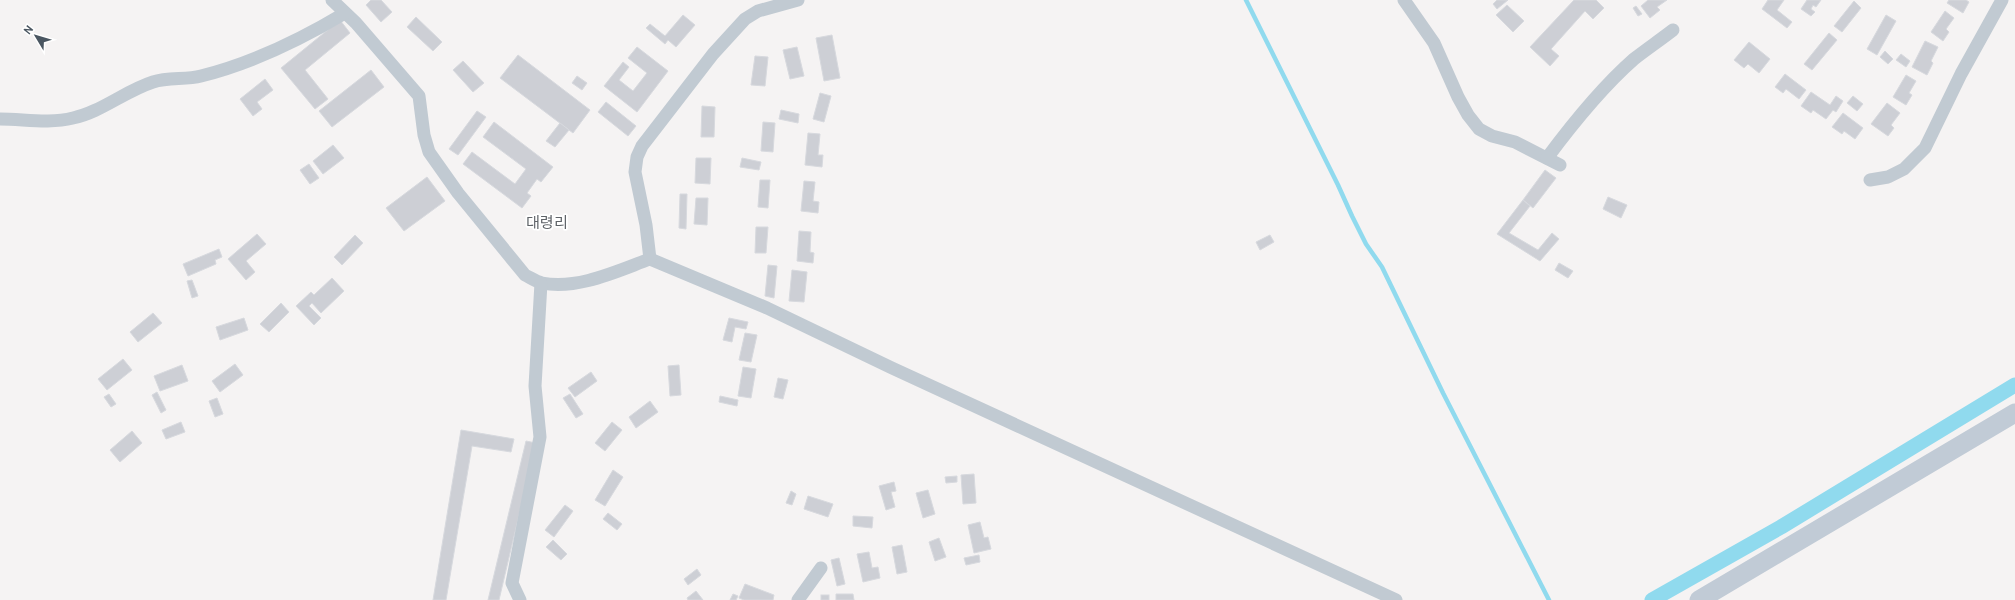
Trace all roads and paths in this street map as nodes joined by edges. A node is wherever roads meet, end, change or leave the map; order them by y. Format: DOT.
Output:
graph roads {
  1 [pos="332,0"];
  2 [pos="798,0"];
  3 [pos="1404,0"];
  4 [pos="2002,0"];
  5 [pos="345,13"];
  6 [pos="1673,30"];
  7 [pos="0,119"];
  8 [pos="1547,158"];
  9 [pos="1560,165"];
  10 [pos="1870,180"];
  11 [pos="650,259"];
  12 [pos="541,283"];
  13 [pos="2015,413"];
  14 [pos="820,568"];
  15 [pos="520,600"];
  16 [pos="798,600"];
  17 [pos="1396,600"];
  18 [pos="1699,600"];
  1 -- 5 [label="street"];
  2 -- 11 [label="street"];
  3 -- 8 [label="street"];
  4 -- 10 [label="street"];
  5 -- 7 [label="street"];
  5 -- 12 [label="street"];
  6 -- 8 [label="street"];
  8 -- 9 [label="street"];
  11 -- 12 [label="street"];
  11 -- 17 [label="street"];
  12 -- 15 [label="street"];
  13 -- 18 [label="street"];
  14 -- 16 [label="street"];
}
